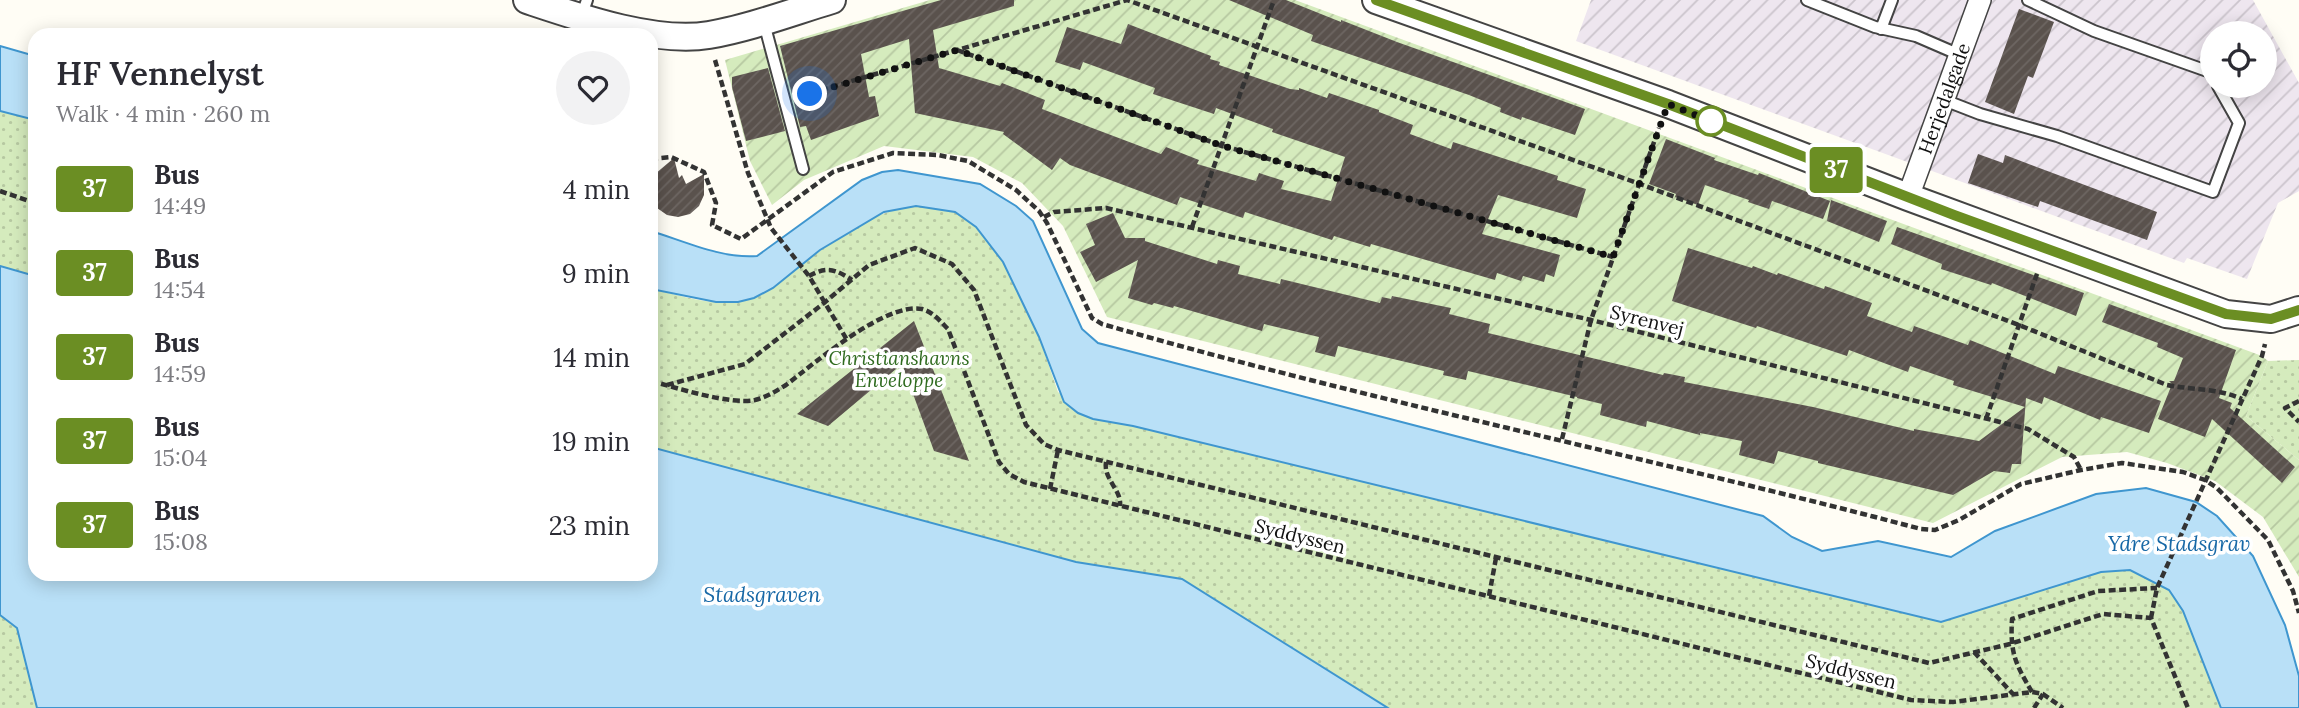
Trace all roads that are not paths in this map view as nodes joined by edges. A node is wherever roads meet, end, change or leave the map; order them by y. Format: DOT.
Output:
graph roads {
  1 [pos="527,0"];
  2 [pos="832,0"];
  3 [pos="1376,0"];
  4 [pos="1807,0"];
  5 [pos="1892,0"];
  6 [pos="1980,0"];
  7 [pos="2028,0"];
  8 [pos="581,18"];
  9 [pos="764,20"];
  10 [pos="620,28"];
  11 [pos="1881,29"];
  12 [pos="658,34"];
  13 [pos="1960,55"];
  14 [pos="2200,68"];
  15 [pos="2225,98"];
  16 [pos="1944,100"];
  17 [pos="803,169"];
  18 [pos="1908,197"];
  19 [pos="2299,310"];
  1 -- 8 [label="street"];
  2 -- 9 [label="street"];
  3 -- 18 [label="street"];
  4 -- 11 [label="lane"];
  5 -- 11 [label="lane"];
  6 -- 13 [label="street, Herjedalgade"];
  7 -- 14 [label="lane"];
  8 -- 10 [label="street"];
  9 -- 12 [label="street"];
  9 -- 17 [label="lane"];
  11 -- 13 [label="lane"];
  13 -- 16 [label="street, Herjedalgade"];
  15 -- 16 [label="lane"];
  16 -- 18 [label="street, Herjedalgade"];
  18 -- 19 [label="street"];
}
